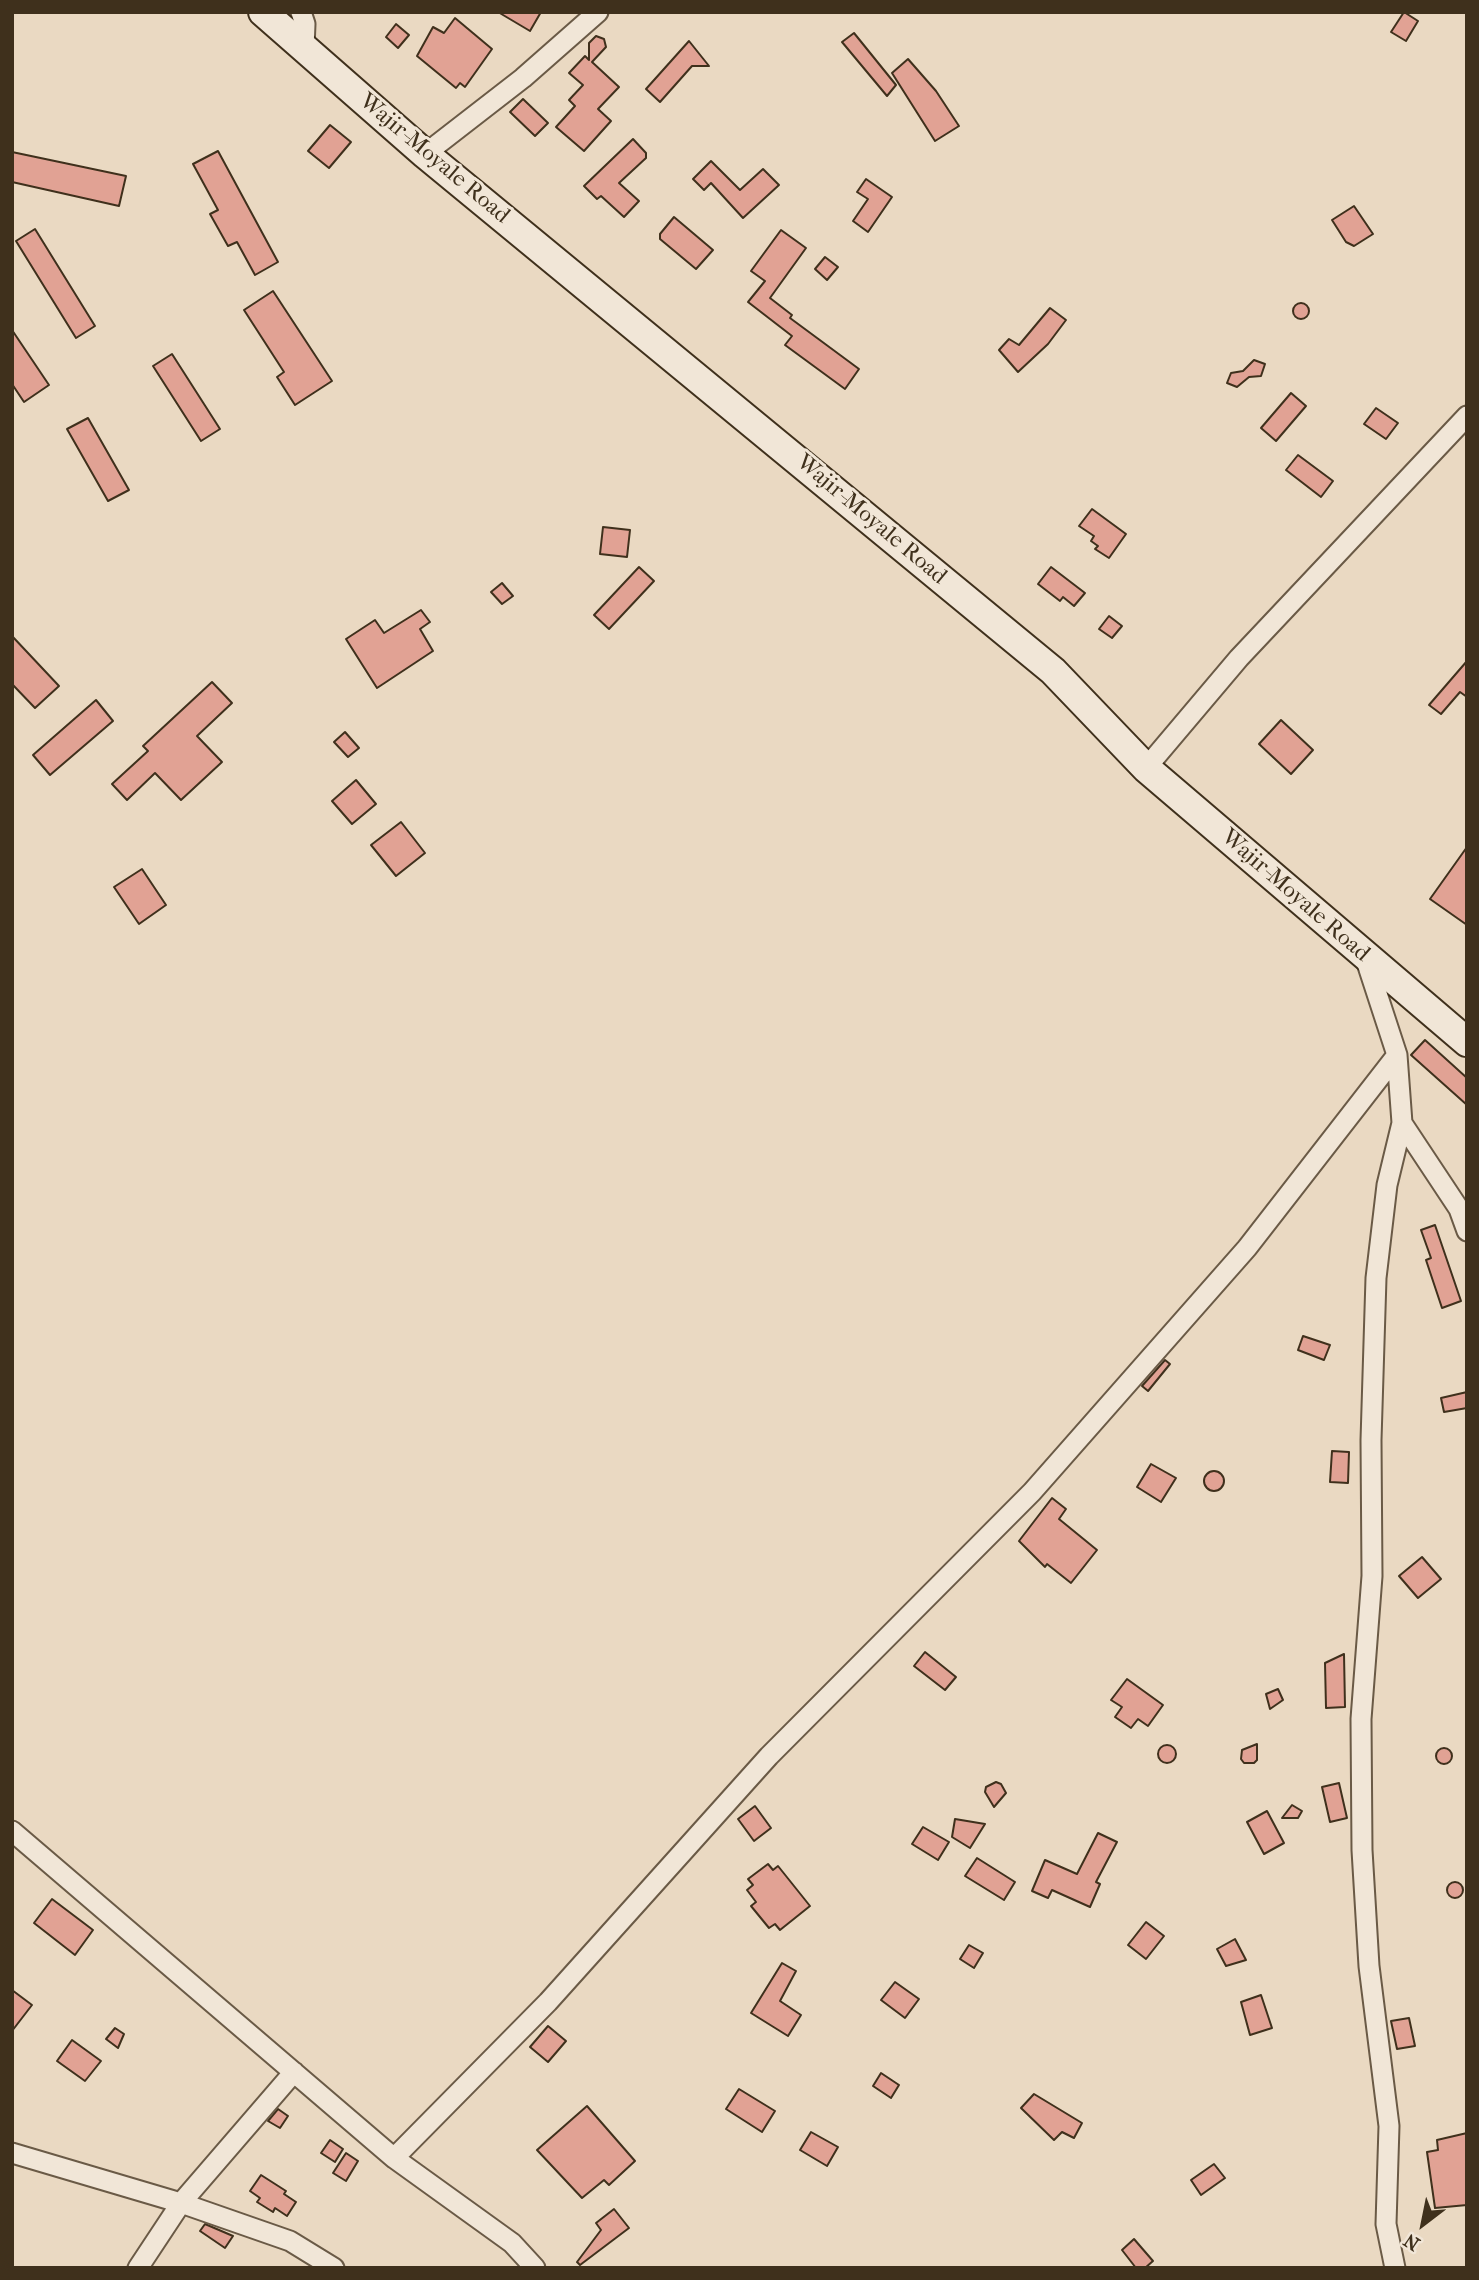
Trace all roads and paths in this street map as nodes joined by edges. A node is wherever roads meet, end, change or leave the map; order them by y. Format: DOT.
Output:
graph roads {
  1 [pos="263,12"];
  2 [pos="301,12"];
  3 [pos="598,12"];
  4 [pos="304,48"];
  5 [pos="425,154"];
  6 [pos="1467,416"];
  7 [pos="1146,768"];
  8 [pos="1365,956"];
  9 [pos="1467,1042"];
  10 [pos="1397,1055"];
  11 [pos="1402,1123"];
  12 [pos="1467,1231"];
  13 [pos="12,1831"];
  14 [pos="295,2072"];
  15 [pos="12,2152"];
  16 [pos="394,2158"];
  17 [pos="181,2203"];
  18 [pos="138,2268"];
  19 [pos="334,2268"];
  20 [pos="535,2268"];
  21 [pos="1395,2268"];
  1 -- 4 [label="main road, Wajir-Moyale Road"];
  2 -- 4 [label="street"];
  3 -- 5 [label="street"];
  4 -- 5 [label="main road, Wajir-Moyale Road"];
  5 -- 7 [label="main road, Wajir-Moyale Road"];
  6 -- 7 [label="street"];
  7 -- 8 [label="main road, Wajir-Moyale Road"];
  8 -- 9 [label="main road, Wajir-Moyale Road"];
  8 -- 10 [label="street"];
  10 -- 11 [label="street"];
  10 -- 16 [label="street"];
  11 -- 12 [label="street"];
  11 -- 21 [label="street"];
  13 -- 14 [label="street"];
  14 -- 16 [label="street"];
  14 -- 17 [label="street"];
  15 -- 17 [label="street"];
  16 -- 20 [label="street"];
  17 -- 18 [label="street"];
  17 -- 19 [label="street"];
}
